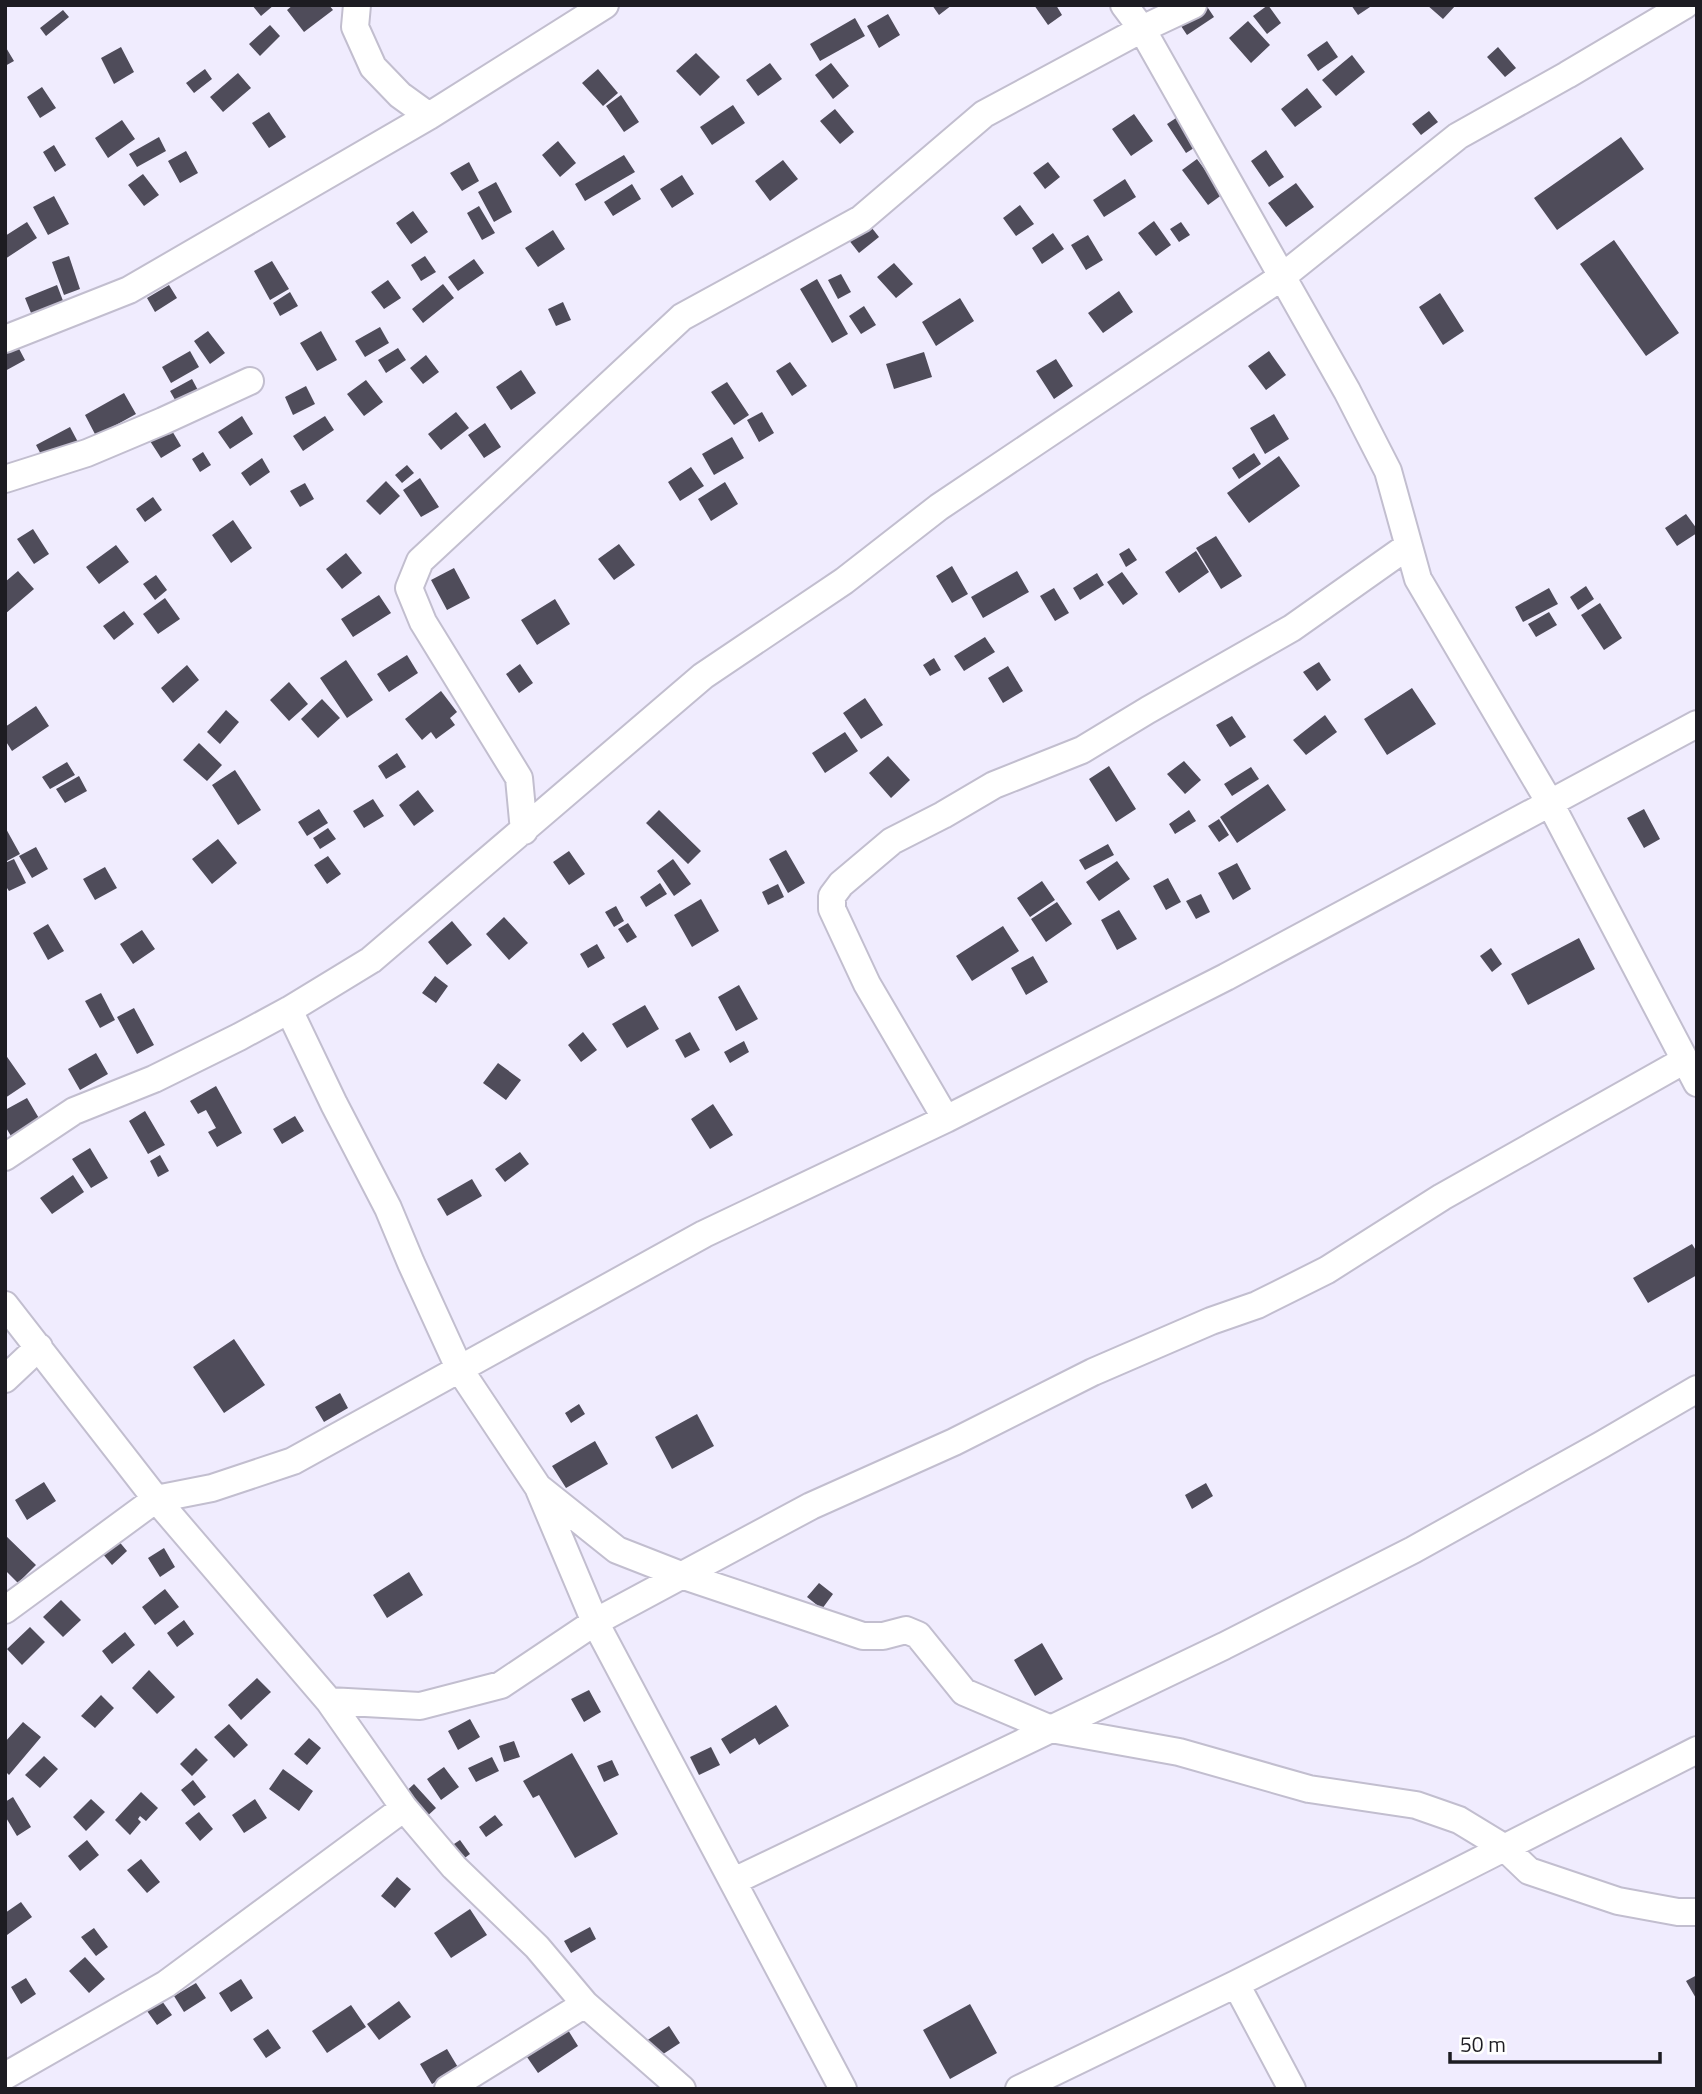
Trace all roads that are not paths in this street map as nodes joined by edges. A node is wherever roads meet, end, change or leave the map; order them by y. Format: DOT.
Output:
graph roads {
  1 [pos="357,5"];
  2 [pos="605,5"];
  3 [pos="1124,5"];
  4 [pos="1193,5"];
  5 [pos="1685,5"];
  6 [pos="1142,29"];
  7 [pos="429,117"];
  8 [pos="1283,276"];
  9 [pos="5,339"];
  10 [pos="250,381"];
  11 [pos="5,479"];
  12 [pos="1408,545"];
  13 [pos="1697,724"];
  14 [pos="1550,803"];
  15 [pos="524,831"];
  16 [pos="289,1010"];
  17 [pos="1691,1072"];
  18 [pos="946,1119"];
  19 [pos="5,1157"];
  20 [pos="5,1305"];
  21 [pos="39,1347"];
  22 [pos="460,1370"];
  23 [pos="5,1379"];
  24 [pos="1697,1389"];
  25 [pos="538,1487"];
  26 [pos="156,1499"];
  27 [pos="681,1575"];
  28 [pos="5,1610"];
  29 [pos="595,1622"];
  30 [pos="329,1700"];
  31 [pos="1051,1729"];
  32 [pos="1697,1749"];
  33 [pos="404,1808"];
  34 [pos="1505,1848"];
  35 [pos="734,1881"];
  36 [pos="1697,1912"];
  37 [pos="1236,1984"];
  38 [pos="585,2004"];
  39 [pos="5,2076"];
  40 [pos="448,2089"];
  41 [pos="682,2089"];
  42 [pos="843,2089"];
  43 [pos="1019,2089"];
  44 [pos="1292,2089"];
  1 -- 7 [label="street"];
  2 -- 7 [label="street"];
  3 -- 6 [label="street"];
  4 -- 6 [label="street"];
  5 -- 8 [label="street"];
  6 -- 8 [label="street"];
  6 -- 15 [label="street"];
  7 -- 9 [label="street"];
  8 -- 12 [label="street"];
  8 -- 15 [label="street"];
  10 -- 11 [label="street"];
  12 -- 14 [label="street"];
  12 -- 18 [label="street"];
  13 -- 14 [label="street"];
  14 -- 17 [label="street"];
  14 -- 18 [label="street"];
  15 -- 16 [label="street"];
  16 -- 19 [label="street"];
  16 -- 22 [label="street"];
  17 -- 27 [label="street"];
  18 -- 22 [label="street"];
  20 -- 21 [label="street"];
  21 -- 23 [label="street"];
  21 -- 26 [label="street"];
  22 -- 25 [label="street"];
  22 -- 26 [label="street"];
  24 -- 31 [label="street"];
  25 -- 27 [label="street"];
  25 -- 29 [label="street"];
  26 -- 28 [label="street"];
  26 -- 30 [label="street"];
  27 -- 29 [label="street"];
  27 -- 31 [label="street"];
  29 -- 30 [label="street"];
  29 -- 35 [label="street"];
  30 -- 33 [label="street"];
  31 -- 34 [label="street"];
  31 -- 35 [label="street"];
  32 -- 34 [label="street"];
  33 -- 38 [label="street"];
  33 -- 39 [label="street"];
  34 -- 36 [label="street"];
  34 -- 37 [label="street"];
  35 -- 42 [label="street"];
  37 -- 43 [label="street"];
  37 -- 44 [label="street"];
  38 -- 40 [label="street"];
  38 -- 41 [label="street"];
}
